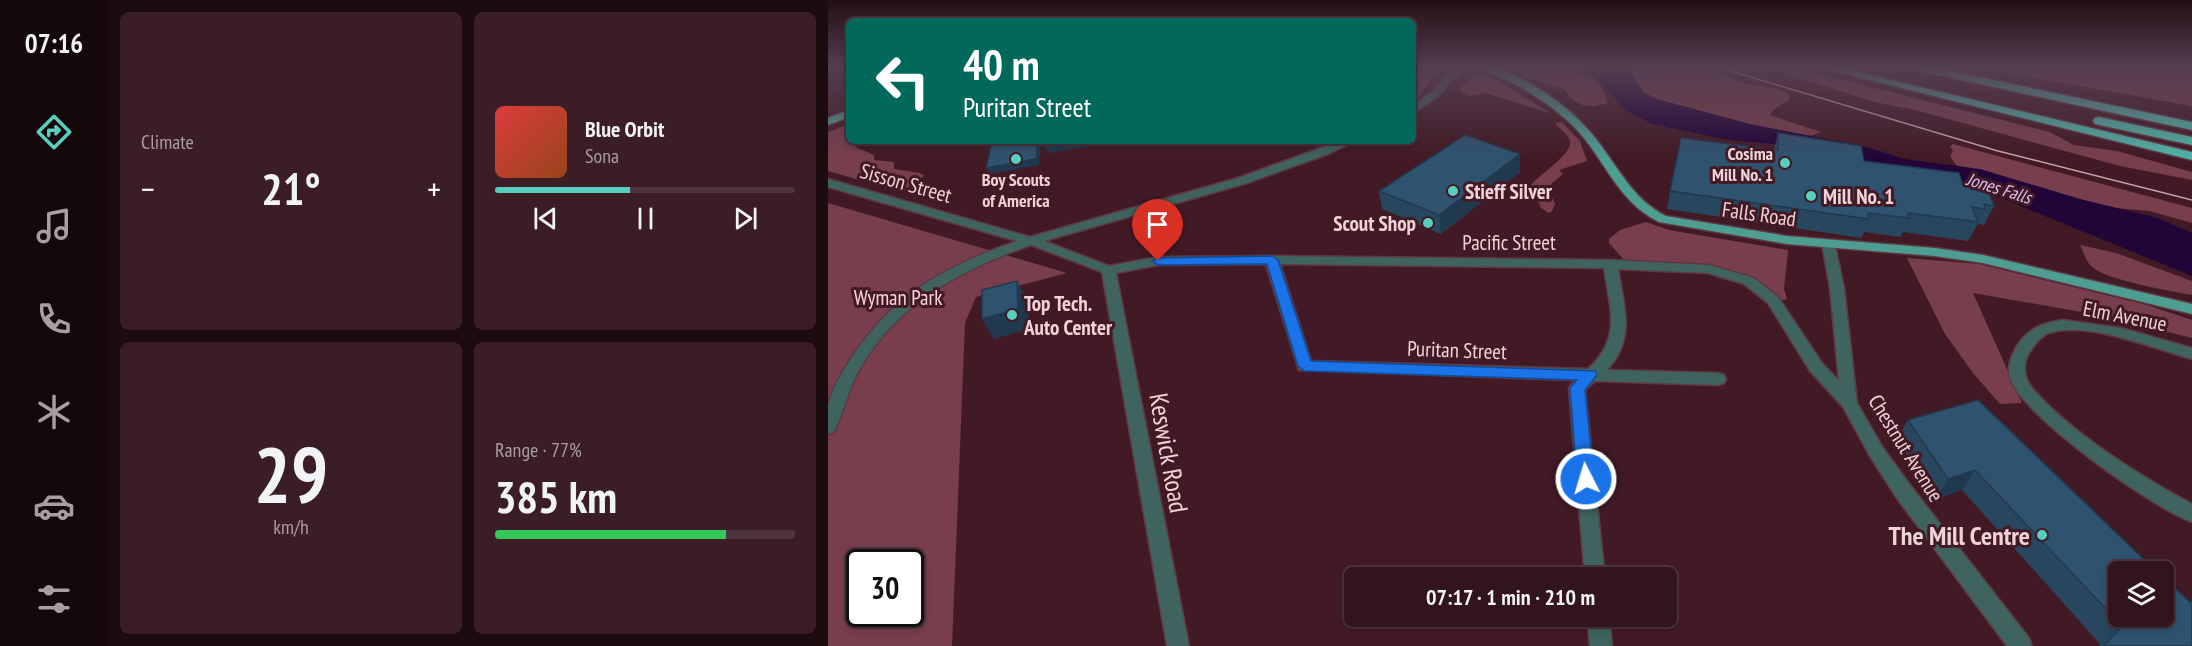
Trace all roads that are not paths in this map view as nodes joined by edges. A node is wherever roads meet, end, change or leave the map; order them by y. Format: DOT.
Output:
graph roads {
  1 [pos="1431,97"];
  2 [pos="1541,97"];
  3 [pos="1947,97"];
  4 [pos="1988,97"];
  5 [pos="2057,97"];
  6 [pos="2097,97"];
  7 [pos="1416,108"];
  8 [pos="846,114"];
  9 [pos="2192,114"];
  10 [pos="828,122"];
  11 [pos="2192,126"];
  12 [pos="2192,141"];
  13 [pos="1342,144"];
  14 [pos="2192,156"];
  15 [pos="828,183"];
  16 [pos="1029,241"];
  17 [pos="1829,244"];
  18 [pos="1272,260"];
  19 [pos="1610,264"];
  20 [pos="1108,270"];
  21 [pos="2192,309"];
  22 [pos="2192,354"];
  23 [pos="1590,375"];
  24 [pos="1718,378"];
  25 [pos="1849,403"];
  26 [pos="828,427"];
  27 [pos="2192,514"];
  28 [pos="1594,567"];
  29 [pos="1599,627"];
  30 [pos="1178,646"];
  31 [pos="1601,646"];
  32 [pos="2020,646"];
  1 -- 7 [label="street"];
  2 -- 17 [label="main road, Falls Road"];
  3 -- 14 [label="highway"];
  4 -- 12 [label="highway"];
  5 -- 11 [label="highway"];
  6 -- 9 [label="highway"];
  8 -- 10 [label="main road"];
  13 -- 16 [label="street"];
  15 -- 16 [label="street, Sisson Street"];
  16 -- 20 [label="street, Sisson Street"];
  16 -- 26 [label="street"];
  17 -- 21 [label="main road, Falls Road"];
  17 -- 25 [label="street, Chestnut Avenue"];
  18 -- 19 [label="street, Pacific Street"];
  18 -- 20 [label="street, Pacific Street"];
  18 -- 23 [label="street, Puritan Street"];
  19 -- 23 [label="street"];
  19 -- 25 [label="street, Pacific Street"];
  20 -- 30 [label="street, Keswick Road"];
  22 -- 27 [label="street, Elm Avenue"];
  23 -- 24 [label="street, Puritan Street"];
  23 -- 28 [label="street"];
  25 -- 32 [label="street, Chestnut Avenue"];
  29 -- 31 [label="street"];
}
